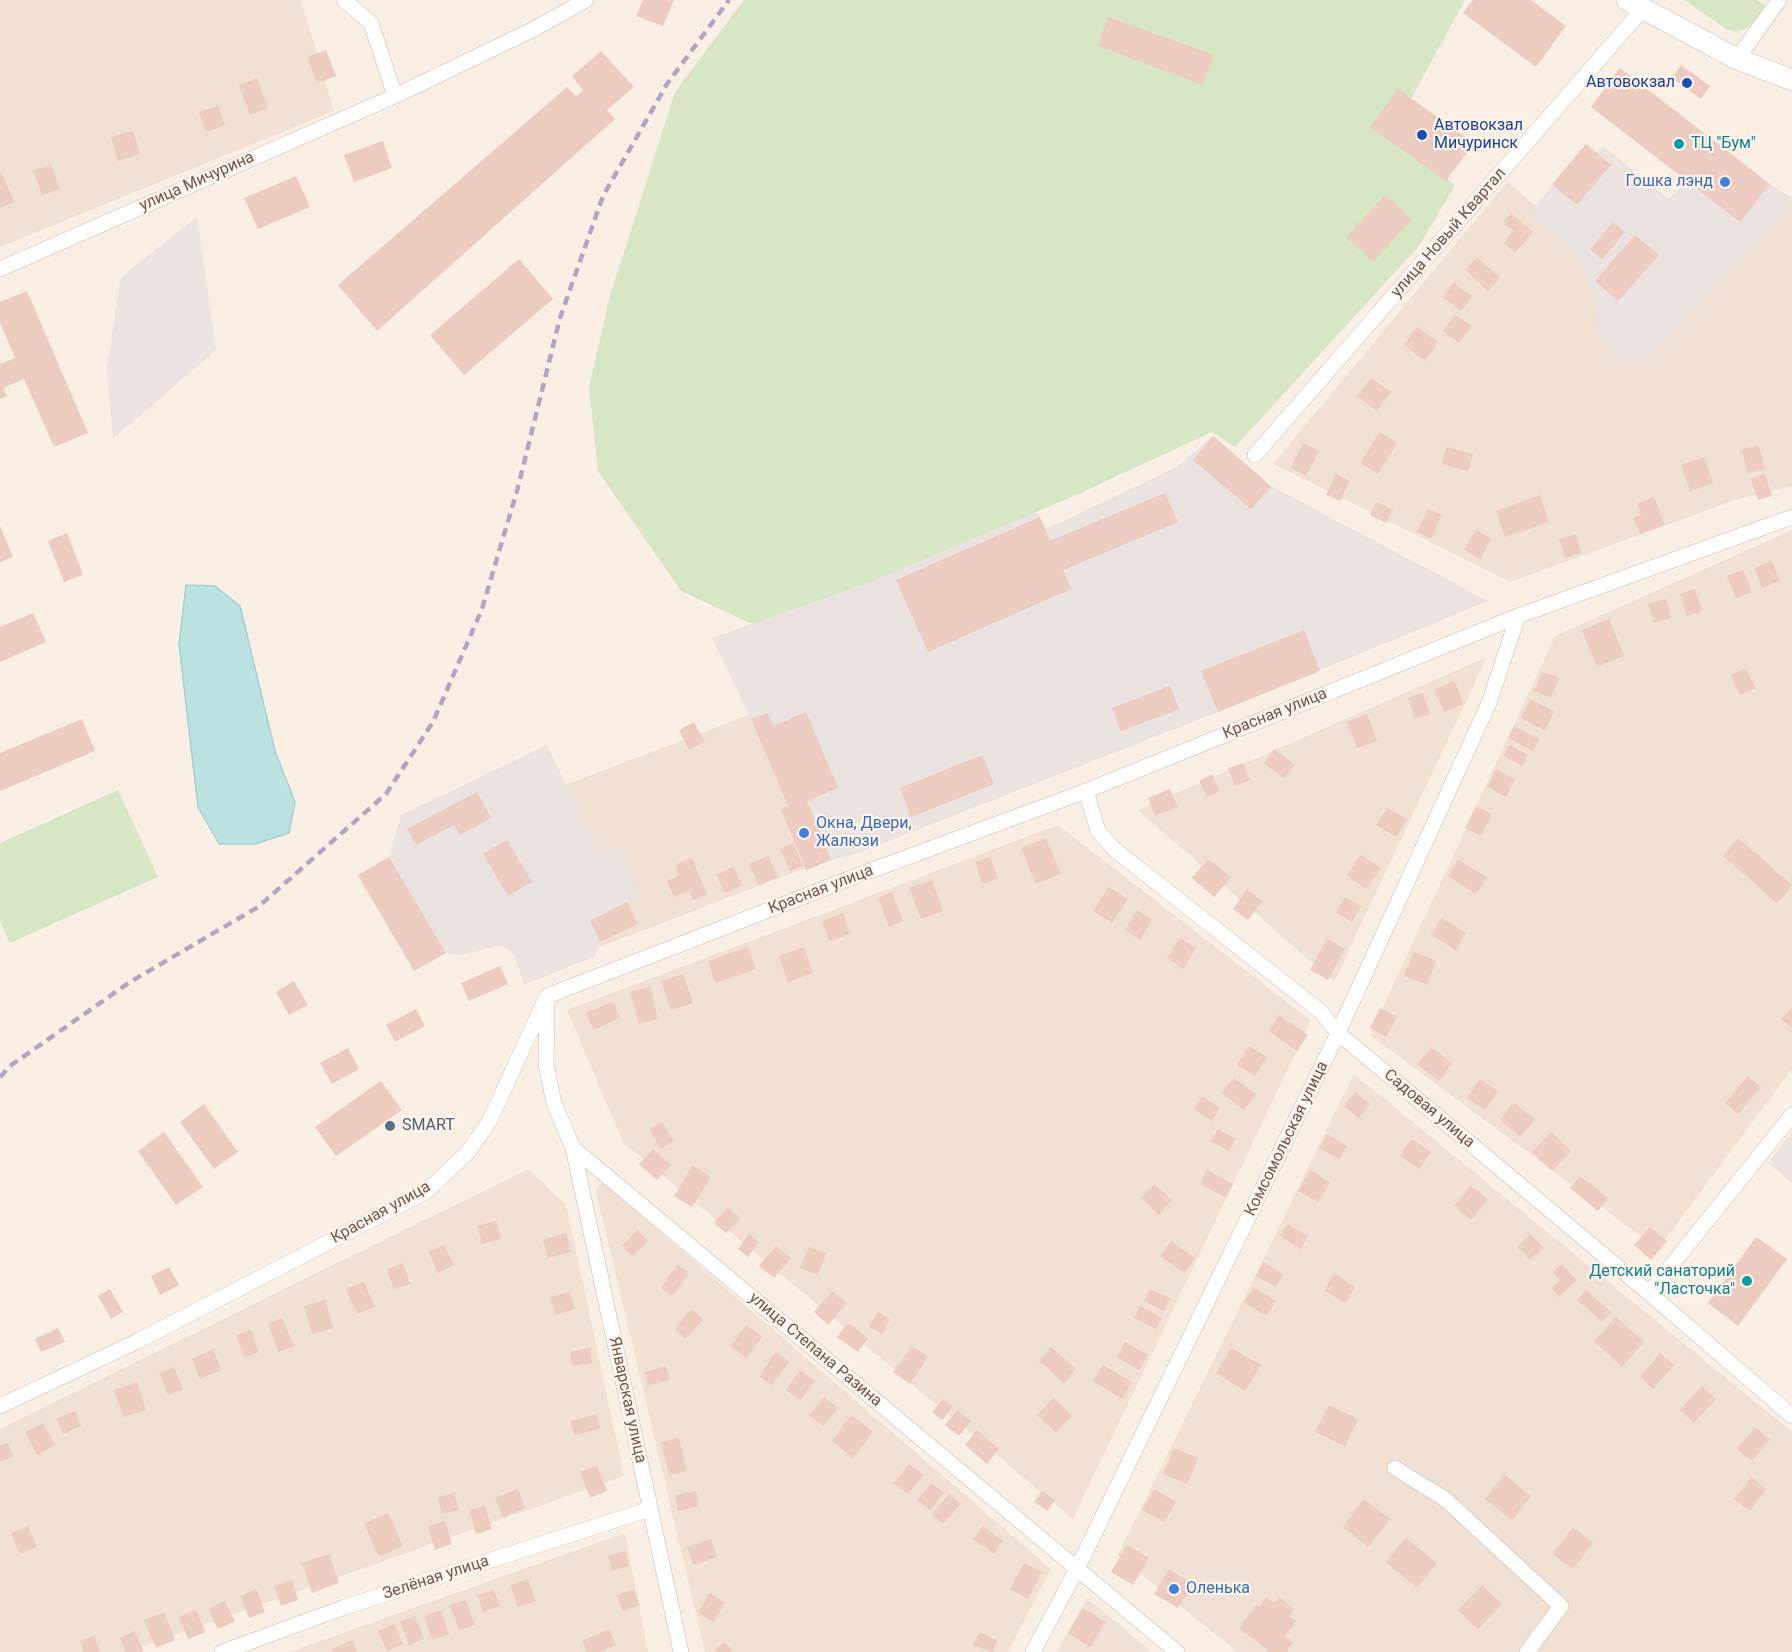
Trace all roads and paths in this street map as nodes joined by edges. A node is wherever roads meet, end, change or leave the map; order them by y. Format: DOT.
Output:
graph roads {
  1 [pos="344,0"];
  2 [pos="586,0"];
  3 [pos="1779,0"];
  4 [pos="1635,5"];
  5 [pos="1737,59"];
  6 [pos="1792,80"];
  7 [pos="395,96"];
  8 [pos="0,269"];
  9 [pos="1255,455"];
  10 [pos="1792,517"];
  11 [pos="1518,616"];
  12 [pos="1086,790"];
  13 [pos="548,996"];
  14 [pos="1338,1033"];
  15 [pos="1792,1115"];
  16 [pos="573,1148"];
  17 [pos="1649,1293"];
  18 [pos="0,1406"];
  19 [pos="1792,1416"];
  20 [pos="1395,1468"];
  21 [pos="650,1509"];
  22 [pos="1077,1569"];
  23 [pos="222,1652"];
  24 [pos="681,1652"];
  25 [pos="1034,1652"];
  26 [pos="1177,1652"];
  27 [pos="1527,1652"];
  1 -- 7 [label="street"];
  2 -- 7 [label="street, улица Мичурина"];
  3 -- 5 [label="street"];
  4 -- 5 [label="main road"];
  4 -- 9 [label="street, улица Новый Квартал"];
  5 -- 6 [label="main road"];
  7 -- 8 [label="street, улица Мичурина"];
  10 -- 11 [label="street, Красная улица"];
  11 -- 12 [label="street, Красная улица"];
  11 -- 14 [label="street, Комсомольская улица"];
  12 -- 13 [label="street, Красная улица"];
  12 -- 14 [label="street, Садовая улица"];
  13 -- 16 [label="street, улица Степана Разина"];
  13 -- 18 [label="street, Красная улица"];
  14 -- 17 [label="street, Садовая улица"];
  14 -- 22 [label="street, Комсомольская улица"];
  15 -- 17 [label="street"];
  16 -- 21 [label="street, Январская улица"];
  16 -- 22 [label="street, улица Степана Разина"];
  17 -- 19 [label="street, Садовая улица"];
  20 -- 27 [label="street"];
  21 -- 23 [label="street, Зелёная улица"];
  21 -- 24 [label="street, Январская улица"];
  22 -- 25 [label="street, Комсомольская улица"];
  22 -- 26 [label="street, улица Степана Разина"];
}
